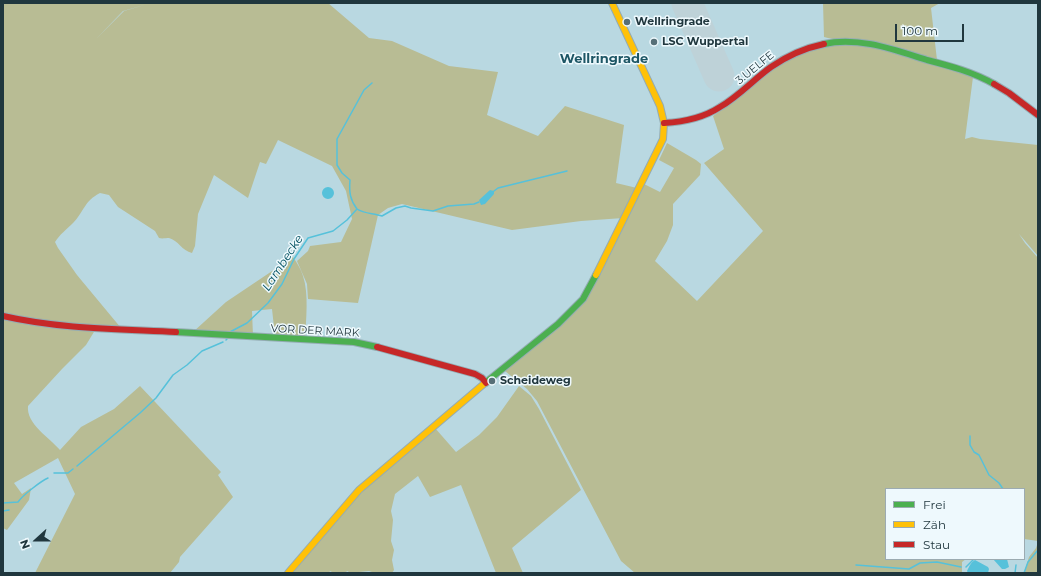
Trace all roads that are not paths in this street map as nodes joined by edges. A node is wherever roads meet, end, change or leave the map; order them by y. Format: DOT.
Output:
graph roads {
  1 [pos="612,3"];
  2 [pos="1038,115"];
  3 [pos="664,123"];
  4 [pos="3,316"];
  5 [pos="486,382"];
  6 [pos="288,573"];
  1 -- 3 [label="street"];
  2 -- 3 [label="street, 3.UELFE"];
  3 -- 5 [label="street"];
  4 -- 5 [label="street, VOR DER MARK"];
  5 -- 6 [label="street"];
}
